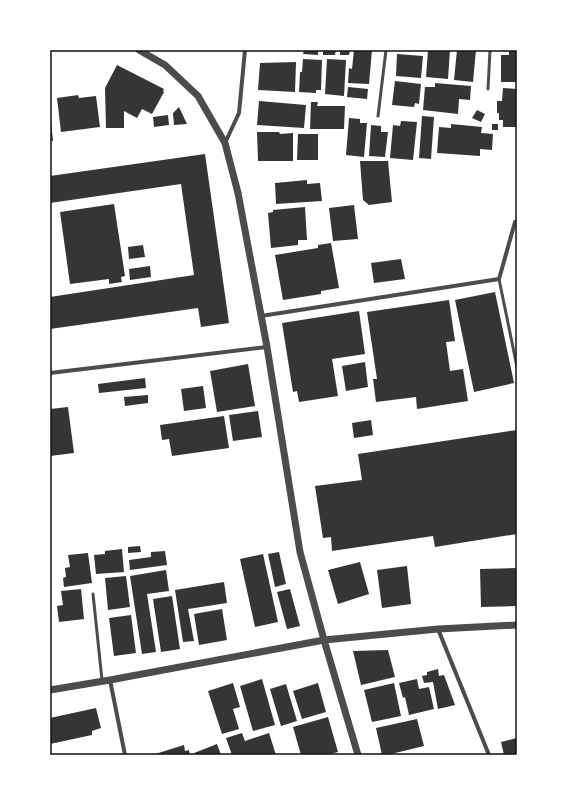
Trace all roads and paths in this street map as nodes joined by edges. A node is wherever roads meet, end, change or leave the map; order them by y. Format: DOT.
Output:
graph roads {
  1 [pos="138,50"];
  2 [pos="245,50"];
  3 [pos="386,50"];
  4 [pos="490,50"];
  5 [pos="488,89"];
  6 [pos="378,116"];
  7 [pos="225,143"];
  8 [pos="517,222"];
  9 [pos="499,279"];
  10 [pos="261,316"];
  11 [pos="267,347"];
  12 [pos="517,367"];
  13 [pos="50,373"];
  14 [pos="93,594"];
  15 [pos="517,625"];
  16 [pos="438,629"];
  17 [pos="324,640"];
  18 [pos="110,680"];
  19 [pos="102,681"];
  20 [pos="50,690"];
  21 [pos="125,755"];
  22 [pos="358,755"];
  23 [pos="489,755"];
  1 -- 7 [label="street"];
  2 -- 7 [label="street"];
  3 -- 6 [label="lane"];
  4 -- 5 [label="lane"];
  7 -- 10 [label="street"];
  8 -- 9 [label="street"];
  9 -- 10 [label="street"];
  9 -- 12 [label="lane"];
  10 -- 11 [label="street"];
  11 -- 13 [label="street"];
  11 -- 17 [label="street"];
  14 -- 19 [label="lane"];
  15 -- 16 [label="street"];
  16 -- 17 [label="street"];
  16 -- 23 [label="street"];
  17 -- 18 [label="street"];
  17 -- 22 [label="street"];
  18 -- 19 [label="street"];
  18 -- 21 [label="street"];
  19 -- 20 [label="street"];
}
